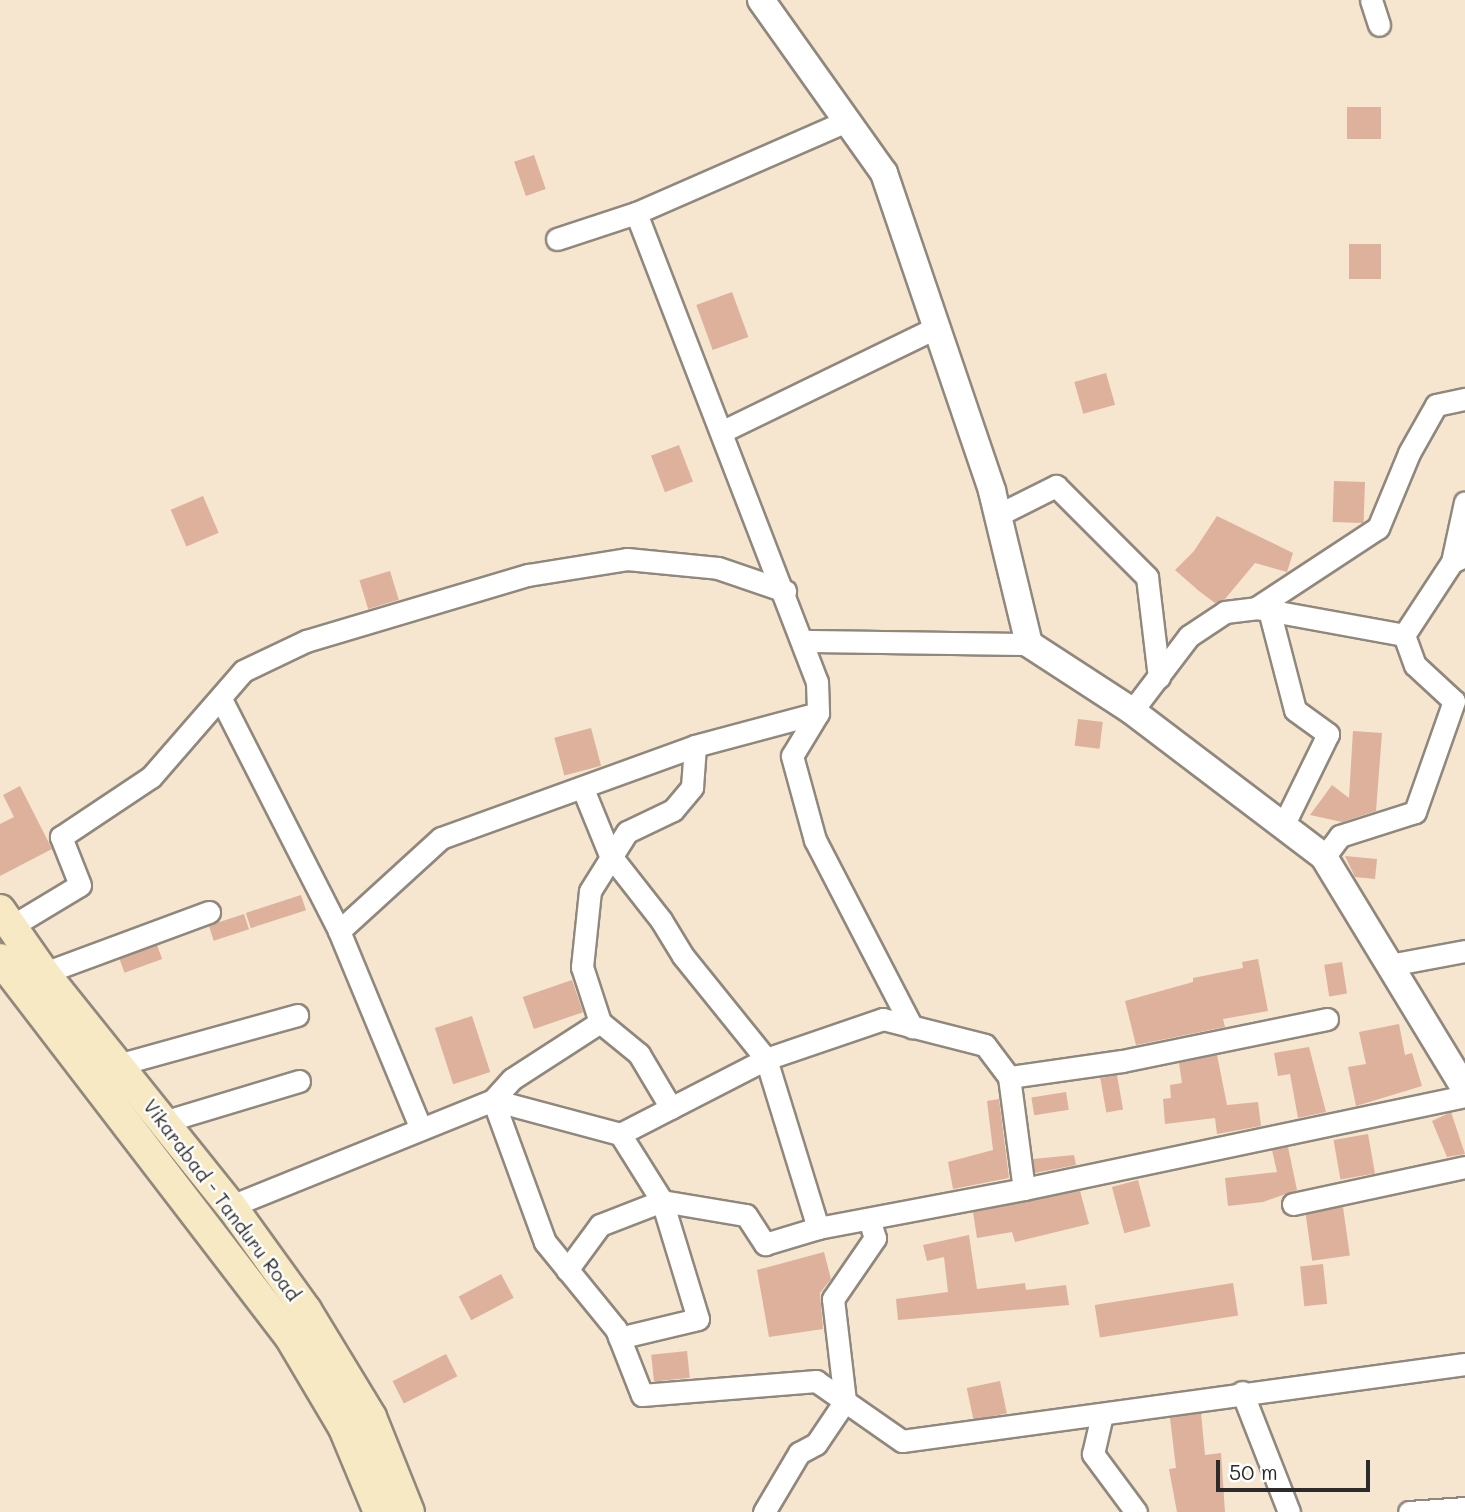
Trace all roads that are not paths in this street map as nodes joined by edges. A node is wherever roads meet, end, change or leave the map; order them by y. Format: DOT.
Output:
graph roads {
  1 [pos="1370,0"];
  2 [pos="767,2"];
  3 [pos="1379,25"];
  4 [pos="847,121"];
  5 [pos="636,213"];
  6 [pos="557,239"];
  7 [pos="937,327"];
  8 [pos="1465,399"];
  9 [pos="723,431"];
  10 [pos="1465,502"];
  11 [pos="998,515"];
  12 [pos="1459,559"];
  13 [pos="785,591"];
  14 [pos="1262,609"];
  15 [pos="1404,635"];
  16 [pos="805,641"];
  17 [pos="1029,644"];
  18 [pos="1158,677"];
  19 [pos="221,699"];
  20 [pos="1132,711"];
  21 [pos="818,713"];
  22 [pos="695,746"];
  23 [pos="583,789"];
  24 [pos="1283,826"];
  25 [pos="610,855"];
  26 [pos="1324,857"];
  27 [pos="209,912"];
  28 [pos="6,918"];
  29 [pos="339,931"];
  30 [pos="1465,951"];
  31 [pos="0,958"];
  32 [pos="1390,965"];
  33 [pos="44,973"];
  34 [pos="297,1015"];
  35 [pos="1327,1019"];
  36 [pos="600,1022"];
  37 [pos="912,1027"];
  38 [pos="766,1059"];
  39 [pos="117,1065"];
  40 [pos="1009,1077"];
  41 [pos="299,1081"];
  42 [pos="1463,1085"];
  43 [pos="493,1100"];
  44 [pos="671,1108"];
  45 [pos="163,1122"];
  46 [pos="421,1129"];
  47 [pos="620,1134"];
  48 [pos="189,1154"];
  49 [pos="1465,1167"];
  50 [pos="166,1176"];
  51 [pos="1024,1189"];
  52 [pos="662,1201"];
  53 [pos="1293,1204"];
  54 [pos="232,1206"];
  55 [pos="869,1219"];
  56 [pos="818,1228"];
  57 [pos="567,1270"];
  58 [pos="619,1338"];
  59 [pos="1465,1364"];
  60 [pos="1242,1392"];
  61 [pos="845,1401"];
  62 [pos="1102,1415"];
  63 [pos="1465,1508"];
  64 [pos="379,1512"];
  65 [pos="409,1512"];
  66 [pos="764,1512"];
  67 [pos="1136,1512"];
  68 [pos="1289,1512"];
  69 [pos="1409,1512"];
  1 -- 3 [label="street"];
  2 -- 4 [label="street"];
  4 -- 5 [label="street"];
  4 -- 7 [label="street"];
  5 -- 6 [label="street"];
  5 -- 9 [label="street"];
  7 -- 9 [label="street"];
  7 -- 11 [label="street"];
  8 -- 14 [label="street"];
  9 -- 13 [label="street"];
  10 -- 12 [label="street"];
  11 -- 17 [label="street"];
  11 -- 18 [label="street"];
  12 -- 15 [label="street"];
  13 -- 16 [label="street"];
  13 -- 19 [label="street"];
  14 -- 15 [label="street"];
  14 -- 18 [label="street"];
  14 -- 24 [label="street"];
  15 -- 26 [label="street"];
  16 -- 17 [label="street"];
  16 -- 21 [label="street"];
  17 -- 20 [label="street"];
  18 -- 20 [label="street"];
  19 -- 28 [label="street"];
  19 -- 29 [label="street"];
  20 -- 24 [label="street"];
  21 -- 22 [label="street"];
  21 -- 37 [label="street"];
  22 -- 23 [label="street"];
  22 -- 25 [label="street"];
  23 -- 25 [label="street"];
  23 -- 29 [label="street"];
  24 -- 26 [label="street"];
  25 -- 36 [label="street"];
  25 -- 38 [label="street"];
  26 -- 32 [label="street"];
  27 -- 33 [label="street"];
  28 -- 33 [label="main road, Vikarabad - Tanduru Road"];
  29 -- 46 [label="street"];
  30 -- 32 [label="street"];
  31 -- 50 [label="main road, Vikarabad - Tanduru Road"];
  32 -- 42 [label="street"];
  33 -- 39 [label="main road, Vikarabad - Tanduru Road"];
  34 -- 39 [label="street"];
  35 -- 40 [label="street"];
  36 -- 43 [label="street"];
  36 -- 44 [label="street"];
  37 -- 38 [label="street"];
  37 -- 40 [label="street"];
  38 -- 44 [label="street"];
  38 -- 56 [label="street"];
  39 -- 45 [label="main road, Vikarabad - Tanduru Road"];
  40 -- 51 [label="street"];
  41 -- 45 [label="street"];
  42 -- 51 [label="street"];
  43 -- 46 [label="street"];
  43 -- 47 [label="street"];
  43 -- 57 [label="street"];
  44 -- 47 [label="street"];
  45 -- 48 [label="main road, Vikarabad - Tanduru Road"];
  46 -- 54 [label="street"];
  47 -- 52 [label="street"];
  48 -- 50 [label="main road"];
  48 -- 54 [label="main road, Vikarabad - Tanduru Road"];
  49 -- 53 [label="street"];
  50 -- 64 [label="main road, Vikarabad - Tanduru Road"];
  51 -- 55 [label="street"];
  52 -- 56 [label="street"];
  52 -- 57 [label="street"];
  52 -- 58 [label="street"];
  54 -- 65 [label="main road, Vikarabad - Tanduru Road"];
  55 -- 56 [label="street"];
  55 -- 61 [label="street"];
  57 -- 58 [label="street"];
  58 -- 61 [label="street"];
  59 -- 60 [label="street"];
  60 -- 62 [label="street"];
  60 -- 68 [label="street"];
  61 -- 62 [label="street"];
  61 -- 66 [label="street"];
  62 -- 67 [label="street"];
  63 -- 69 [label="street"];
}
